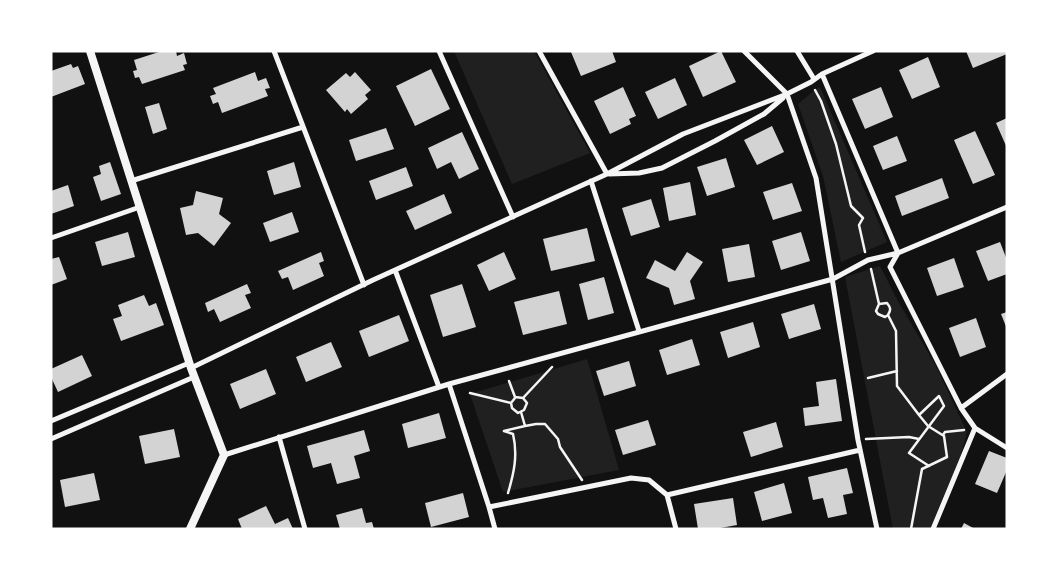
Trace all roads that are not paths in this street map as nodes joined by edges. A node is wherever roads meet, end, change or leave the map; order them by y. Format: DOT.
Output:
graph roads {
  1 [pos="90,51"];
  2 [pos="274,51"];
  3 [pos="439,51"];
  4 [pos="539,51"];
  5 [pos="744,51"];
  6 [pos="797,51"];
  7 [pos="873,51"];
  8 [pos="822,74"];
  9 [pos="812,81"];
  10 [pos="787,94"];
  11 [pos="303,127"];
  12 [pos="607,174"];
  13 [pos="131,181"];
  14 [pos="591,182"];
  15 [pos="140,207"];
  16 [pos="1007,207"];
  17 [pos="513,217"];
  18 [pos="51,238"];
  19 [pos="898,253"];
  20 [pos="395,270"];
  21 [pos="833,279"];
  22 [pos="364,285"];
  23 [pos="639,331"];
  24 [pos="190,366"];
  25 [pos="1007,374"];
  26 [pos="194,377"];
  27 [pos="449,384"];
  28 [pos="439,387"];
  29 [pos="960,408"];
  30 [pos="51,421"];
  31 [pos="975,428"];
  32 [pos="51,438"];
  33 [pos="279,438"];
  34 [pos="1007,448"];
  35 [pos="860,450"];
  36 [pos="224,455"];
  37 [pos="667,495"];
  38 [pos="489,507"];
  39 [pos="190,529"];
  40 [pos="305,529"];
  41 [pos="495,529"];
  42 [pos="676,529"];
  43 [pos="876,529"];
  44 [pos="933,529"];
  1 -- 13 [label="main road"];
  2 -- 11 [label="street"];
  3 -- 17 [label="street"];
  4 -- 12 [label="street"];
  5 -- 10 [label="street"];
  6 -- 9 [label="street"];
  7 -- 8 [label="street"];
  8 -- 9 [label="street"];
  8 -- 19 [label="street"];
  9 -- 10 [label="street"];
  10 -- 12 [label="street"];
  10 -- 12 [label="street"];
  10 -- 21 [label="street"];
  11 -- 13 [label="street"];
  11 -- 22 [label="street"];
  12 -- 14 [label="street"];
  13 -- 15 [label="main road"];
  14 -- 17 [label="street"];
  14 -- 23 [label="street"];
  15 -- 18 [label="street"];
  15 -- 24 [label="main road"];
  16 -- 19 [label="street"];
  17 -- 20 [label="street"];
  19 -- 21 [label="street"];
  19 -- 29 [label="street"];
  20 -- 22 [label="street"];
  20 -- 28 [label="street"];
  21 -- 23 [label="street"];
  21 -- 35 [label="street"];
  22 -- 24 [label="street"];
  23 -- 27 [label="street"];
  24 -- 26 [label="main road"];
  24 -- 30 [label="street"];
  25 -- 29 [label="street"];
  26 -- 32 [label="street"];
  26 -- 36 [label="main road"];
  27 -- 28 [label="street"];
  27 -- 38 [label="street"];
  28 -- 33 [label="street"];
  29 -- 31 [label="street"];
  31 -- 34 [label="street"];
  31 -- 44 [label="street"];
  33 -- 36 [label="street"];
  33 -- 40 [label="street"];
  35 -- 37 [label="street"];
  35 -- 43 [label="street"];
  36 -- 39 [label="main road"];
  37 -- 38 [label="street"];
  37 -- 42 [label="street"];
  38 -- 41 [label="street"];
}
